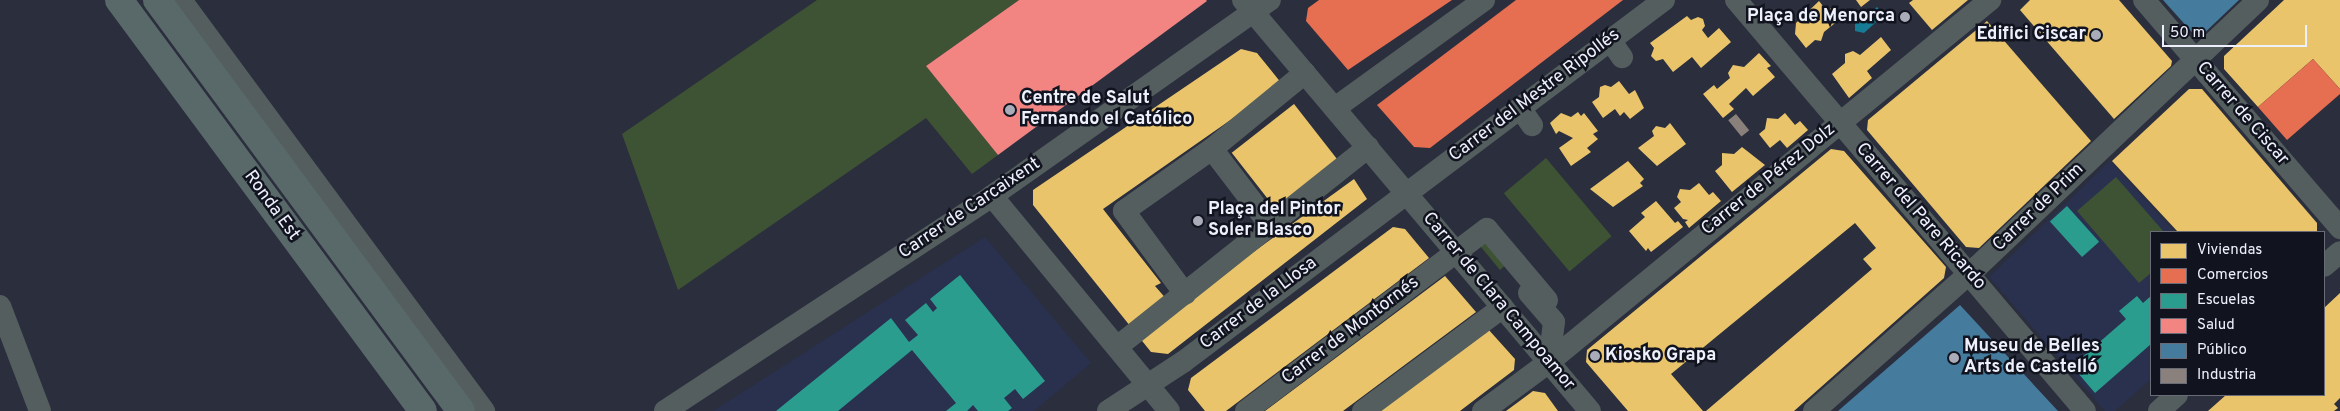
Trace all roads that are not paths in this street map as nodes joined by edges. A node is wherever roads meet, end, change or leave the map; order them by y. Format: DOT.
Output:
graph roads {
  1 [pos="119,0"];
  2 [pos="158,0"];
  3 [pos="181,0"];
  4 [pos="1484,0"];
  5 [pos="1664,0"];
  6 [pos="1736,0"];
  7 [pos="1990,0"];
  8 [pos="2144,0"];
  9 [pos="2258,0"];
  10 [pos="1256,5"];
  11 [pos="2195,59"];
  12 [pos="1306,74"];
  13 [pos="1335,108"];
  14 [pos="1839,123"];
  15 [pos="1368,147"];
  16 [pos="1212,149"];
  17 [pos="1407,192"];
  18 [pos="992,196"];
  19 [pos="1270,226"];
  20 [pos="2340,228"];
  21 [pos="1457,252"];
  22 [pos="2340,252"];
  23 [pos="2325,265"];
  24 [pos="1506,267"];
  25 [pos="1969,274"];
  26 [pos="1185,294"];
  27 [pos="1547,300"];
  28 [pos="0,306"];
  29 [pos="1503,307"];
  30 [pos="1117,348"];
  31 [pos="1549,362"];
  32 [pos="1148,385"];
  33 [pos="2176,396"];
  34 [pos="40,411"];
  35 [pos="423,411"];
  36 [pos="461,411"];
  37 [pos="484,411"];
  38 [pos="665,411"];
  39 [pos="1108,411"];
  40 [pos="1169,411"];
  41 [pos="1246,411"];
  42 [pos="1363,411"];
  43 [pos="1483,411"];
  44 [pos="1590,411"];
  45 [pos="1814,411"];
  46 [pos="2085,411"];
  47 [pos="2159,411"];
  1 -- 35 [label="main road, Ronda Est"];
  2 -- 36 [label="main road, Ronda Est"];
  3 -- 37 [label="street"];
  4 -- 13 [label="street"];
  5 -- 17 [label="street, Carrer del Mestre Ripollés"];
  6 -- 14 [label="street, Carrer del Pare Ricardo"];
  7 -- 14 [label="street, Carrer de Pérez Dolz"];
  8 -- 11 [label="street, Carrer de Ciscar"];
  9 -- 11 [label="street, Carrer de Prim"];
  10 -- 12 [label="street, Carrer de Clara Campoamor"];
  10 -- 18 [label="street, Carrer de Carcaixent"];
  11 -- 20 [label="street, Carrer de Ciscar"];
  11 -- 25 [label="street, Carrer de Prim"];
  12 -- 13 [label="street, Carrer de Clara Campoamor"];
  12 -- 16 [label="street"];
  13 -- 15 [label="street, Carrer de Clara Campoamor"];
  14 -- 25 [label="street, Carrer del Pare Ricardo"];
  14 -- 31 [label="street, Carrer de Pérez Dolz"];
  15 -- 17 [label="street, Carrer de Clara Campoamor"];
  15 -- 19 [label="street"];
  16 -- 19 [label="street"];
  16 -- 26 [label="street"];
  17 -- 21 [label="street, Carrer de Clara Campoamor"];
  17 -- 32 [label="street, Carrer de la Llosa"];
  18 -- 30 [label="street"];
  18 -- 38 [label="street, Carrer de Carcaixent"];
  19 -- 26 [label="street"];
  21 -- 27 [label="street, Carrer de Montornés"];
  21 -- 29 [label="street, Carrer de Clara Campoamor"];
  21 -- 41 [label="street, Carrer de Montornés"];
  22 -- 23 [label="street"];
  24 -- 31 [label="street"];
  25 -- 45 [label="street, Carrer de Prim"];
  25 -- 46 [label="street, Carrer del Pare Ricardo"];
  26 -- 30 [label="street"];
  28 -- 34 [label="street"];
  29 -- 31 [label="street, Carrer de Clara Campoamor"];
  29 -- 42 [label="street"];
  30 -- 32 [label="street"];
  31 -- 43 [label="street, Carrer de Pérez Dolz"];
  31 -- 44 [label="street, Carrer de Clara Campoamor"];
  32 -- 39 [label="street, Carrer de la Llosa"];
  32 -- 40 [label="street"];
  33 -- 47 [label="street"];
}
